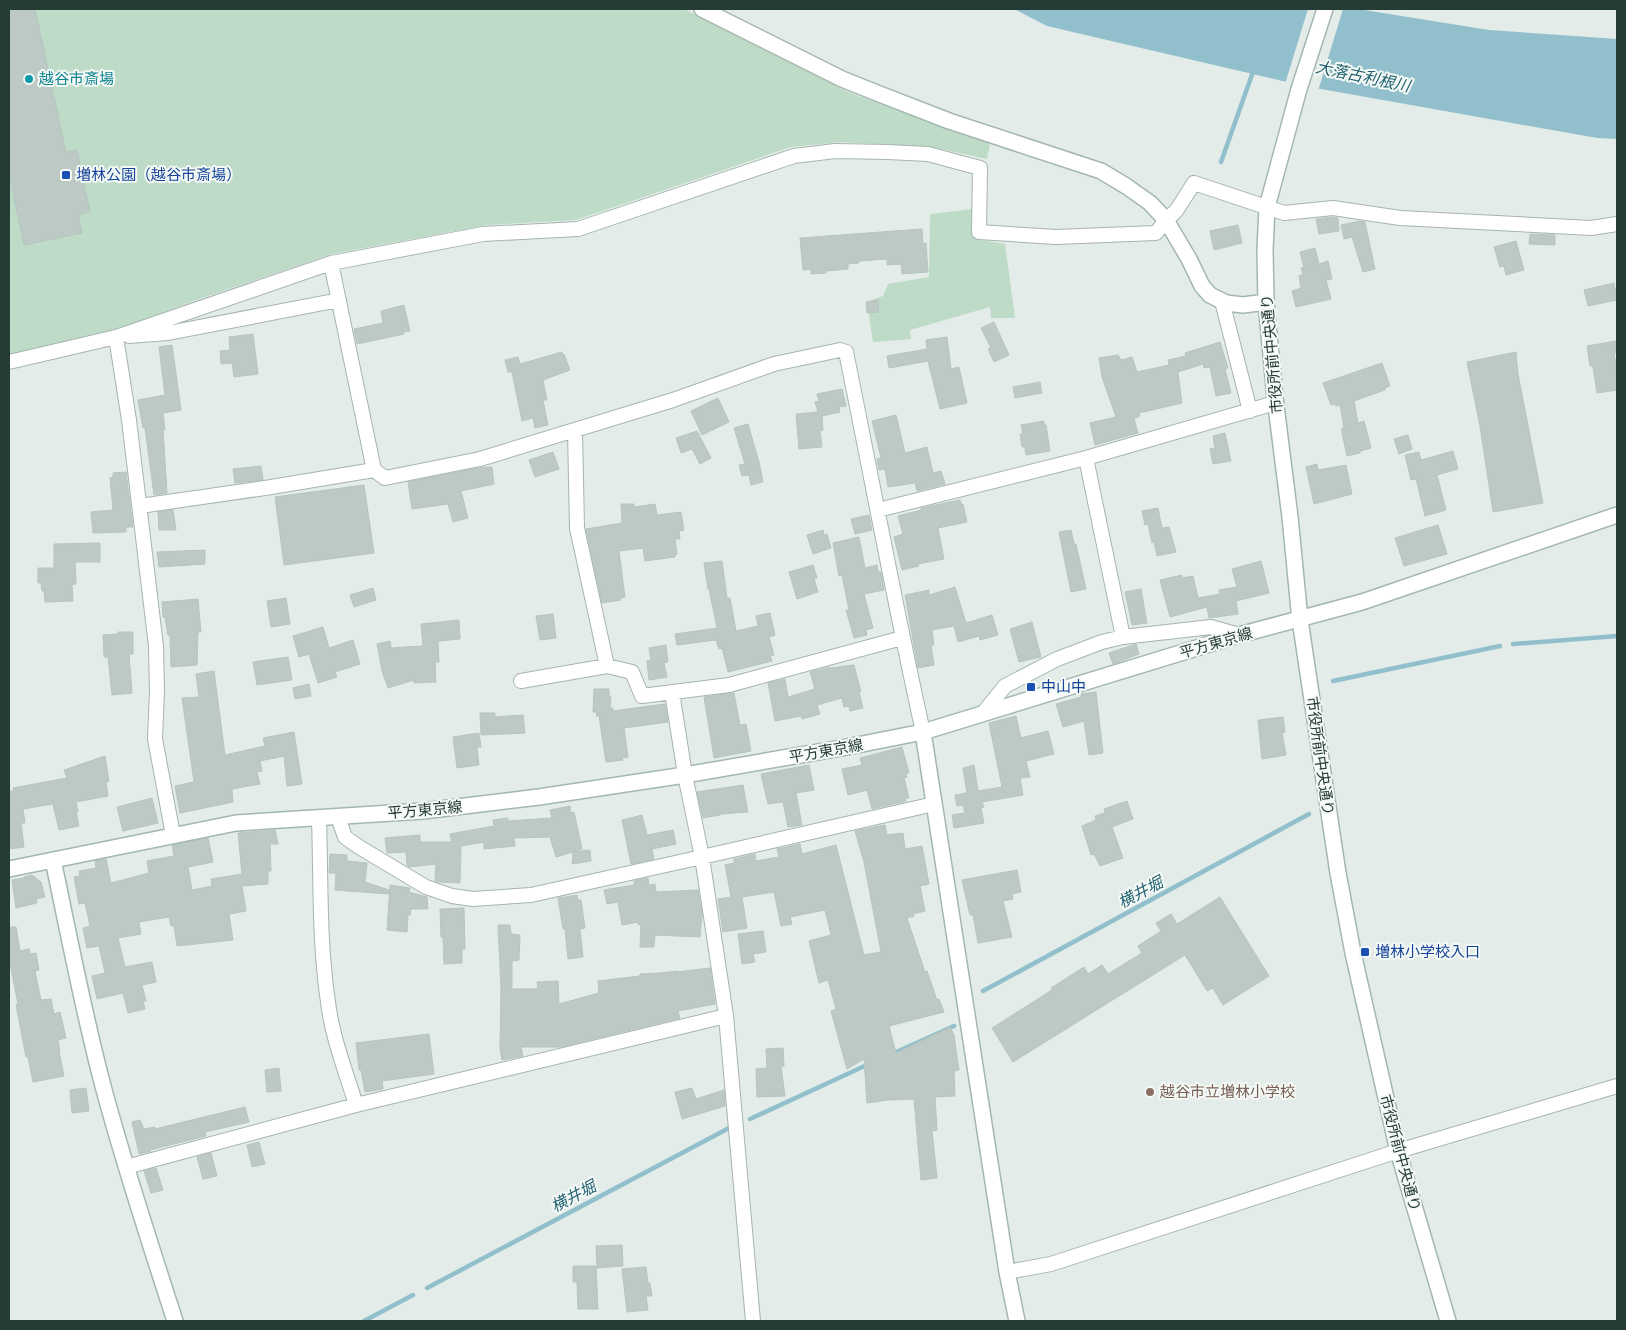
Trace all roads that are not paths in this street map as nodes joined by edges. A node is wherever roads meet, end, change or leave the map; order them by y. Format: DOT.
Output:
graph roads {
  1 [pos="702,9"];
  2 [pos="1325,9"];
  3 [pos="1267,207"];
  4 [pos="1166,220"];
  5 [pos="1617,224"];
  6 [pos="332,263"];
  7 [pos="339,300"];
  8 [pos="1222,301"];
  9 [pos="1266,302"];
  10 [pos="116,337"];
  11 [pos="9,362"];
  12 [pos="1275,403"];
  13 [pos="1250,411"];
  14 [pos="574,431"];
  15 [pos="1086,458"];
  16 [pos="374,470"];
  17 [pos="140,506"];
  18 [pos="878,510"];
  19 [pos="1617,515"];
  20 [pos="1300,620"];
  21 [pos="1239,635"];
  22 [pos="1123,636"];
  23 [pos="902,638"];
  24 [pos="607,666"];
  25 [pos="521,680"];
  26 [pos="672,692"];
  27 [pos="984,712"];
  28 [pos="922,732"];
  29 [pos="685,775"];
  30 [pos="934,804"];
  31 [pos="338,817"];
  32 [pos="319,819"];
  33 [pos="173,835"];
  34 [pos="702,858"];
  35 [pos="53,860"];
  36 [pos="9,869"];
  37 [pos="726,1016"];
  38 [pos="1617,1086"];
  39 [pos="356,1105"];
  40 [pos="1398,1151"];
  41 [pos="126,1167"];
  42 [pos="1007,1272"];
  43 [pos="175,1321"];
  44 [pos="753,1321"];
  45 [pos="1018,1321"];
  46 [pos="1448,1321"];
  1 -- 4 [label="street"];
  2 -- 3 [label="street, 市役所前中央通り"];
  3 -- 4 [label="street"];
  3 -- 5 [label="street"];
  3 -- 9 [label="street, 市役所前中央通り"];
  4 -- 6 [label="street"];
  4 -- 8 [label="street"];
  6 -- 7 [label="street"];
  6 -- 10 [label="street"];
  7 -- 10 [label="street"];
  7 -- 16 [label="street"];
  8 -- 9 [label="street"];
  8 -- 13 [label="street"];
  9 -- 12 [label="street, 市役所前中央通り"];
  10 -- 11 [label="street"];
  10 -- 17 [label="street"];
  12 -- 13 [label="street"];
  12 -- 20 [label="street, 市役所前中央通り"];
  13 -- 15 [label="street"];
  14 -- 16 [label="street"];
  14 -- 18 [label="street"];
  14 -- 24 [label="street"];
  15 -- 18 [label="street"];
  15 -- 22 [label="street"];
  16 -- 17 [label="street"];
  17 -- 33 [label="street"];
  18 -- 23 [label="street"];
  19 -- 20 [label="street, 平方東京線"];
  20 -- 21 [label="street, 平方東京線"];
  20 -- 40 [label="street, 市役所前中央通り"];
  21 -- 22 [label="street"];
  21 -- 27 [label="street, 平方東京線"];
  22 -- 27 [label="street"];
  23 -- 26 [label="street"];
  23 -- 28 [label="street"];
  24 -- 25 [label="street"];
  24 -- 26 [label="street"];
  26 -- 29 [label="street"];
  27 -- 28 [label="street, 平方東京線"];
  28 -- 29 [label="street, 平方東京線"];
  28 -- 30 [label="street"];
  29 -- 31 [label="street, 平方東京線"];
  29 -- 34 [label="street"];
  30 -- 34 [label="street"];
  30 -- 42 [label="street"];
  31 -- 32 [label="street, 平方東京線"];
  31 -- 34 [label="street"];
  32 -- 33 [label="street, 平方東京線"];
  32 -- 39 [label="street"];
  33 -- 35 [label="street, 平方東京線"];
  34 -- 37 [label="street"];
  35 -- 36 [label="street, 平方東京線"];
  35 -- 41 [label="street"];
  37 -- 39 [label="street"];
  37 -- 44 [label="street"];
  38 -- 40 [label="street"];
  39 -- 41 [label="street"];
  40 -- 42 [label="street"];
  40 -- 46 [label="street, 市役所前中央通り"];
  41 -- 43 [label="street"];
  42 -- 45 [label="street"];
}
